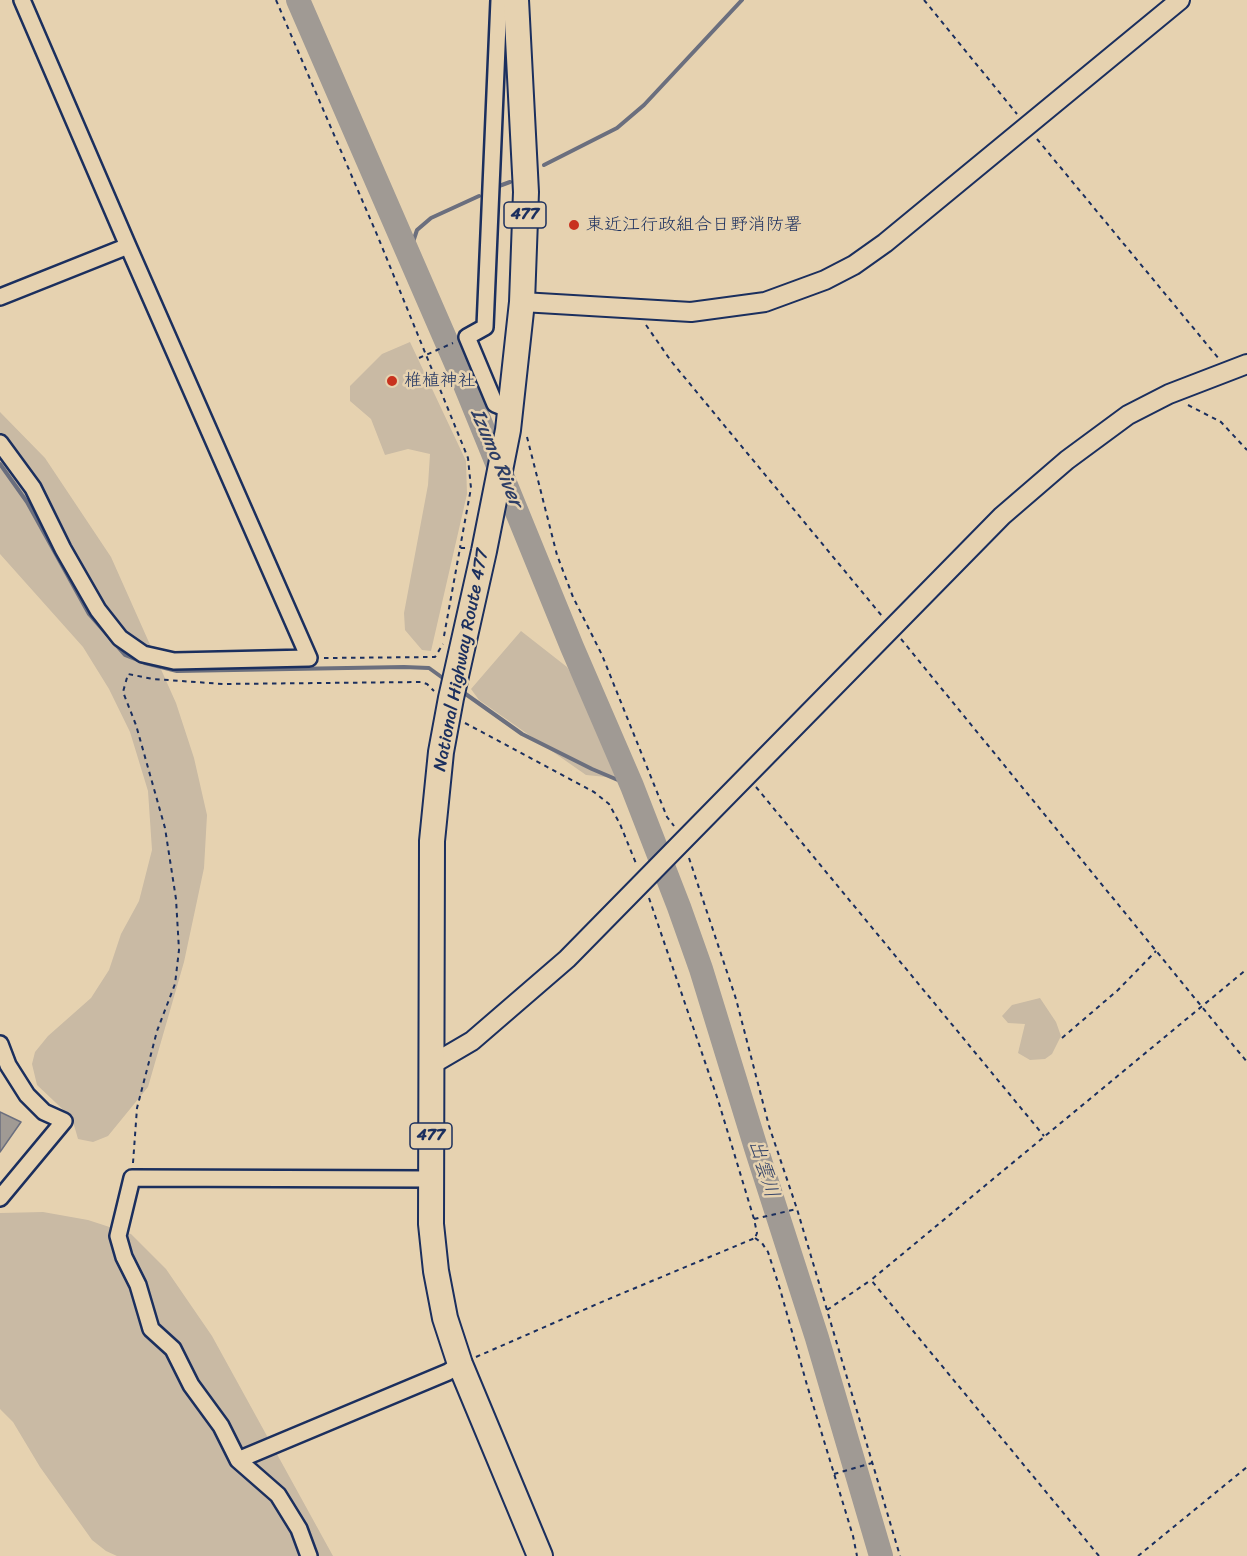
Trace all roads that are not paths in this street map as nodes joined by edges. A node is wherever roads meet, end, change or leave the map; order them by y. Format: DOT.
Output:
graph roads {
  1 [pos="22,0"];
  2 [pos="499,0"];
  3 [pos="516,0"];
  4 [pos="1180,0"];
  5 [pos="128,246"];
  6 [pos="0,297"];
  7 [pos="522,302"];
  8 [pos="1247,364"];
  9 [pos="514,424"];
  10 [pos="0,443"];
  11 [pos="0,1044"];
  12 [pos="431,1065"];
  13 [pos="431,1179"];
  14 [pos="0,1198"];
  15 [pos="460,1364"];
  16 [pos="238,1460"];
  17 [pos="309,1556"];
  18 [pos="540,1556"];
  1 -- 5 [label="street"];
  2 -- 9 [label="street"];
  3 -- 7 [label="highway, National Highway Route 477 / 477"];
  4 -- 7 [label="street"];
  5 -- 6 [label="street"];
  5 -- 10 [label="street"];
  7 -- 9 [label="highway, National Highway Route 477 / 477"];
  8 -- 12 [label="street"];
  9 -- 12 [label="highway, National Highway Route 477 / 477"];
  11 -- 14 [label="street"];
  12 -- 13 [label="highway, National Highway Route 477 / 477"];
  13 -- 15 [label="highway, National Highway Route 477 / 477"];
  13 -- 16 [label="street"];
  15 -- 16 [label="street"];
  15 -- 18 [label="highway, National Highway Route 477 / 477"];
  16 -- 17 [label="street"];
}
